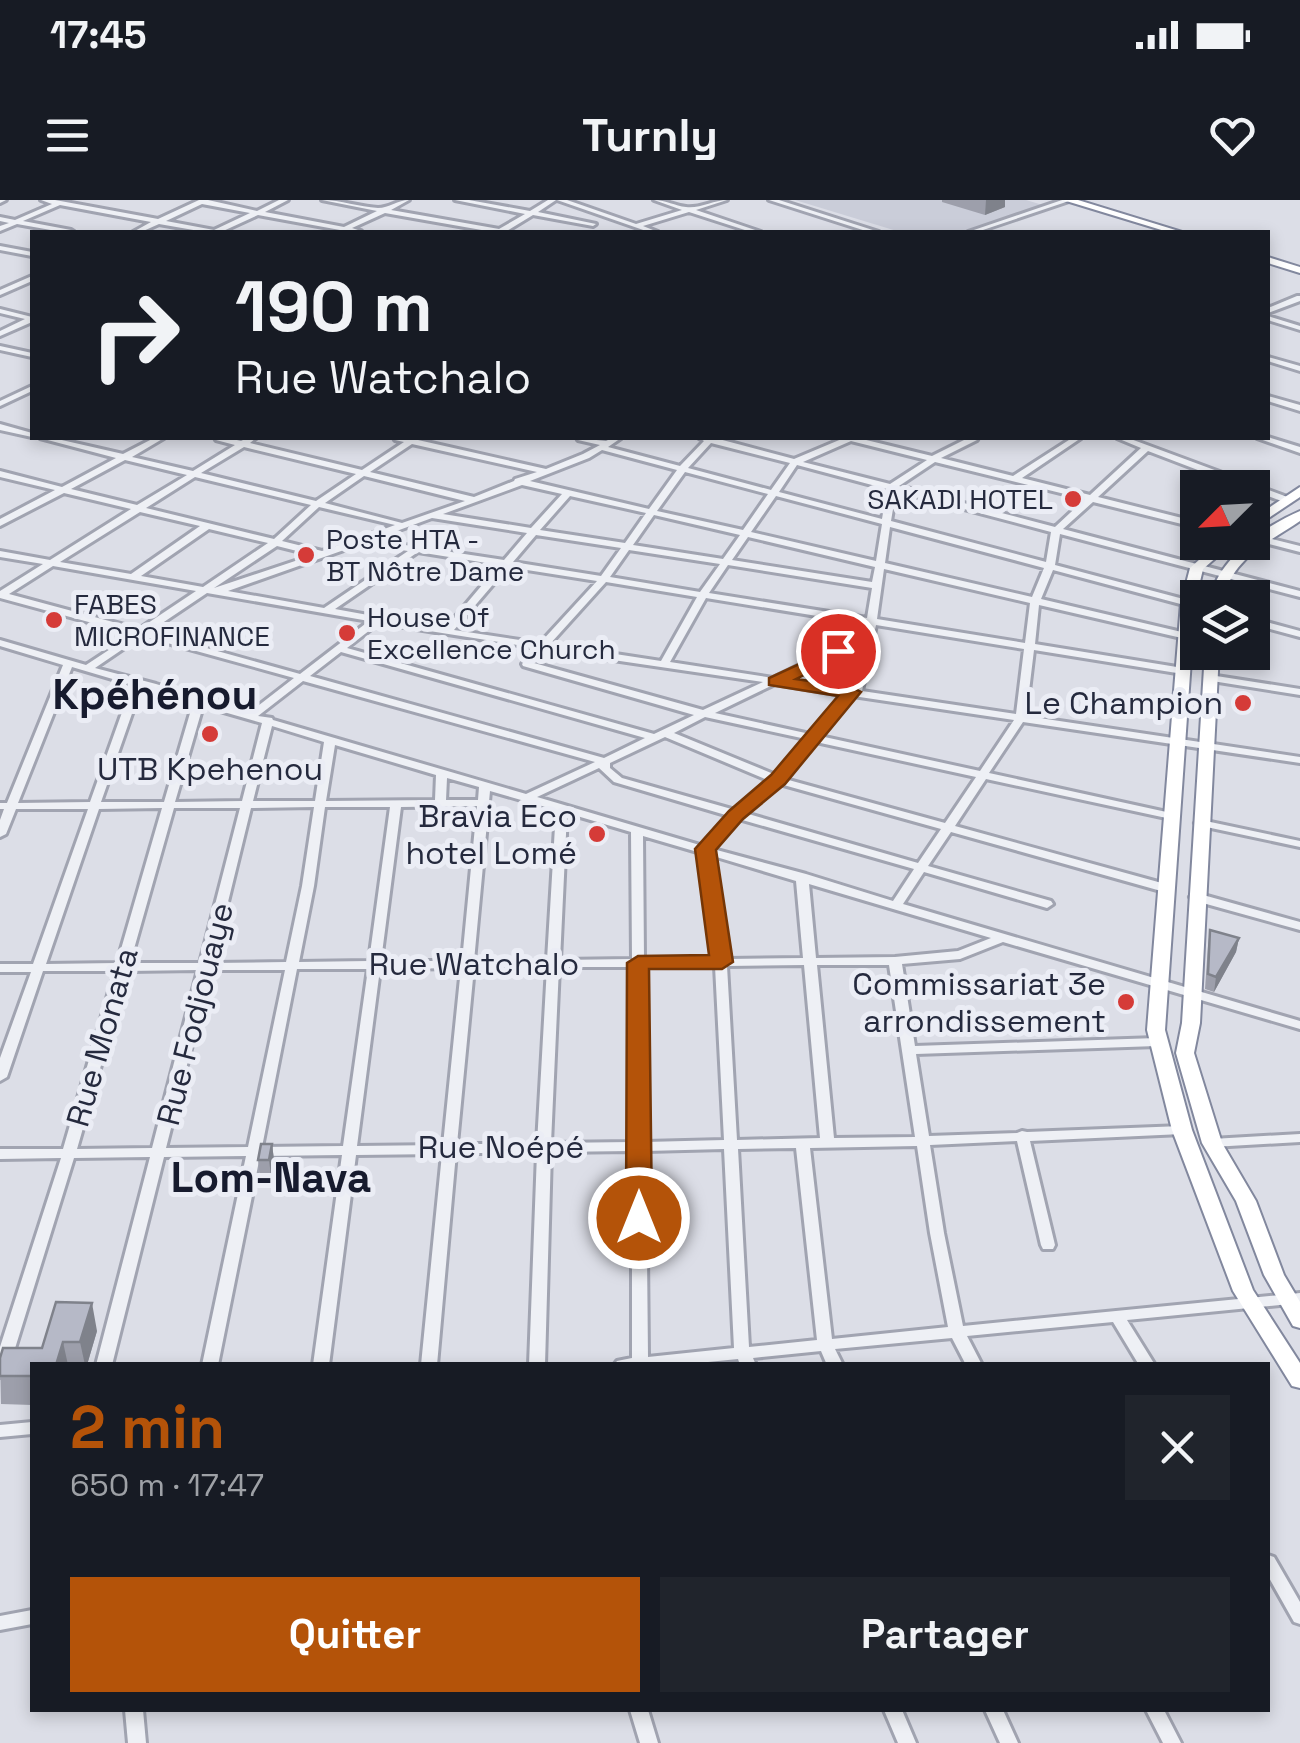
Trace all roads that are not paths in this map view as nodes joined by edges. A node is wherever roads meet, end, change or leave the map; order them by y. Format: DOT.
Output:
graph roads {
  1 [pos="44,200"];
  2 [pos="285,200"];
  3 [pos="325,200"];
  4 [pos="406,200"];
  5 [pos="458,200"];
  6 [pos="556,200"];
  7 [pos="656,200"];
  8 [pos="724,200"];
  9 [pos="772,200"];
  10 [pos="203,201"];
  11 [pos="1062,201"];
  12 [pos="59,203"];
  13 [pos="384,210"];
  14 [pos="688,210"];
  15 [pos="256,213"];
  16 [pos="533,213"];
  17 [pos="605,216"];
  18 [pos="0,219"];
  19 [pos="19,222"];
  20 [pos="160,222"];
  21 [pos="592,224"];
  22 [pos="636,226"];
  23 [pos="0,229"];
  24 [pos="61,230"];
  25 [pos="141,230"];
  26 [pos="203,230"];
  27 [pos="218,230"];
  28 [pos="337,230"];
  29 [pos="344,230"];
  30 [pos="490,230"];
  31 [pos="504,230"];
  32 [pos="582,230"];
  33 [pos="648,230"];
  34 [pos="751,230"];
  35 [pos="869,230"];
  36 [pos="982,230"];
  37 [pos="1150,230"];
  38 [pos="1169,230"];
  39 [pos="0,248"];
  40 [pos="30,254"];
  41 [pos="1270,264"];
  42 [pos="1300,273"];
  43 [pos="0,278"];
  44 [pos="29,282"];
  45 [pos="0,293"];
  46 [pos="1300,298"];
  47 [pos="0,312"];
  48 [pos="1270,313"];
  49 [pos="1270,315"];
  50 [pos="30,319"];
  51 [pos="30,320"];
  52 [pos="1300,328"];
  53 [pos="0,334"];
  54 [pos="0,348"];
  55 [pos="30,356"];
  56 [pos="1270,359"];
  57 [pos="1300,369"];
  58 [pos="0,387"];
  59 [pos="29,392"];
  60 [pos="1270,399"];
  61 [pos="0,404"];
  62 [pos="1300,408"];
  63 [pos="0,427"];
  64 [pos="30,434"];
  65 [pos="53,440"];
  66 [pos="157,440"];
  67 [pos="248,440"];
  68 [pos="411,440"];
  69 [pos="416,440"];
  70 [pos="706,440"];
  71 [pos="715,440"];
  72 [pos="845,440"];
  73 [pos="858,440"];
  74 [pos="970,440"];
  75 [pos="1073,440"];
  76 [pos="1127,440"];
  77 [pos="1268,440"];
  78 [pos="610,443"];
  79 [pos="1147,447"];
  80 [pos="1300,450"];
  81 [pos="129,457"];
  82 [pos="935,458"];
  83 [pos="795,462"];
  84 [pos="683,468"];
  85 [pos="547,471"];
  86 [pos="193,473"];
  87 [pos="0,474"];
  88 [pos="364,474"];
  89 [pos="1016,478"];
  90 [pos="518,481"];
  91 [pos="892,487"];
  92 [pos="67,490"];
  93 [pos="1300,491"];
  94 [pos="567,494"];
  95 [pos="774,494"];
  96 [pos="1093,497"];
  97 [pos="475,500"];
  98 [pos="1287,500"];
  99 [pos="317,504"];
  100 [pos="139,507"];
  101 [pos="651,512"];
  102 [pos="1270,512"];
  103 [pos="1300,514"];
  104 [pos="429,515"];
  105 [pos="1180,520"];
  106 [pos="1,521"];
  107 [pos="399,524"];
  108 [pos="887,524"];
  109 [pos="208,526"];
  110 [pos="534,531"];
  111 [pos="1056,531"];
  112 [pos="746,535"];
  113 [pos="1270,536"];
  114 [pos="357,540"];
  115 [pos="275,542"];
  116 [pos="1270,542"];
  117 [pos="627,546"];
  118 [pos="415,550"];
  119 [pos="1300,550"];
  120 [pos="0,554"];
  121 [pos="320,554"];
  122 [pos="1206,560"];
  123 [pos="1236,560"];
  124 [pos="727,562"];
  125 [pos="51,563"];
  126 [pos="506,564"];
  127 [pos="1050,565"];
  128 [pos="880,566"];
  129 [pos="1196,568"];
  130 [pos="1222,575"];
  131 [pos="132,578"];
  132 [pos="603,580"];
  133 [pos="1193,580"];
  134 [pos="1221,580"];
  135 [pos="878,586"];
  136 [pos="210,591"];
  137 [pos="1300,594"];
  138 [pos="0,595"];
  139 [pos="702,596"];
  140 [pos="1035,601"];
  141 [pos="1180,601"];
  142 [pos="326,611"];
  143 [pos="377,620"];
  144 [pos="1270,626"];
  145 [pos="870,630"];
  146 [pos="140,632"];
  147 [pos="447,632"];
  148 [pos="1300,634"];
  149 [pos="1180,635"];
  150 [pos="0,642"];
  151 [pos="542,646"];
  152 [pos="1030,648"];
  153 [pos="340,649"];
  154 [pos="69,662"];
  155 [pos="664,664"];
  156 [pos="88,668"];
  157 [pos="1211,670"];
  158 [pos="1183,671"];
  159 [pos="302,678"];
  160 [pos="1210,678"];
  161 [pos="776,682"];
  162 [pos="152,686"];
  163 [pos="1300,692"];
  164 [pos="853,693"];
  165 [pos="199,700"];
  166 [pos="704,714"];
  167 [pos="251,716"];
  168 [pos="1021,716"];
  169 [pos="268,720"];
  170 [pos="662,736"];
  171 [pos="330,739"];
  172 [pos="809,739"];
  173 [pos="1176,742"];
  174 [pos="1206,746"];
  175 [pos="1300,760"];
  176 [pos="604,761"];
  177 [pos="442,772"];
  178 [pos="983,774"];
  179 [pos="778,780"];
  180 [pos="484,785"];
  181 [pos="529,797"];
  182 [pos="322,802"];
  183 [pos="440,802"];
  184 [pos="246,803"];
  185 [pos="396,803"];
  186 [pos="481,803"];
  187 [pos="171,804"];
  188 [pos="95,805"];
  189 [pos="6,806"];
  190 [pos="562,807"];
  191 [pos="736,815"];
  192 [pos="1171,816"];
  193 [pos="1201,823"];
  194 [pos="949,826"];
  195 [pos="636,829"];
  196 [pos="0,834"];
  197 [pos="1300,844"];
  198 [pos="706,849"];
  199 [pos="922,866"];
  200 [pos="802,877"];
  201 [pos="1165,888"];
  202 [pos="1196,897"];
  203 [pos="897,904"];
  204 [pos="1046,904"];
  205 [pos="1300,926"];
  206 [pos="1004,937"];
  207 [pos="810,961"];
  208 [pos="895,961"];
  209 [pos="722,962"];
  210 [pos="638,963"];
  211 [pos="553,964"];
  212 [pos="291,965"];
  213 [pos="374,965"];
  214 [pos="467,965"];
  215 [pos="208,966"];
  216 [pos="0,968"];
  217 [pos="38,968"];
  218 [pos="122,968"];
  219 [pos="1176,989"];
  220 [pos="1300,1025"];
  221 [pos="1157,1042"];
  222 [pos="909,1050"];
  223 [pos="0,1076"];
  224 [pos="1182,1130"];
  225 [pos="1022,1135"];
  226 [pos="1300,1138"];
  227 [pos="922,1141"];
  228 [pos="802,1142"];
  229 [pos="827,1142"];
  230 [pos="1212,1143"];
  231 [pos="730,1144"];
  232 [pos="638,1146"];
  233 [pos="448,1148"];
  234 [pos="542,1148"];
  235 [pos="352,1149"];
  236 [pos="256,1151"];
  237 [pos="160,1152"];
  238 [pos="68,1153"];
  239 [pos="0,1154"];
  240 [pos="1048,1245"];
  241 [pos="1276,1301"];
  242 [pos="1117,1316"];
  243 [pos="1300,1321"];
  244 [pos="956,1330"];
  245 [pos="825,1344"];
  246 [pos="745,1358"];
  247 [pos="105,1362"];
  248 [pos="211,1362"];
  249 [pos="321,1362"];
  250 [pos="429,1362"];
  251 [pos="537,1362"];
  252 [pos="640,1362"];
  253 [pos="661,1362"];
  254 [pos="834,1362"];
  255 [pos="972,1362"];
  256 [pos="1145,1362"];
  257 [pos="0,1372"];
  258 [pos="1300,1380"];
  259 [pos="30,1428"];
  260 [pos="0,1431"];
  261 [pos="1270,1565"];
  262 [pos="30,1617"];
  263 [pos="1300,1617"];
  264 [pos="0,1623"];
  265 [pos="134,1712"];
  266 [pos="640,1712"];
  267 [pos="895,1712"];
  268 [pos="995,1712"];
  269 [pos="1156,1712"];
  270 [pos="136,1743"];
  271 [pos="648,1743"];
  272 [pos="907,1743"];
  273 [pos="1009,1743"];
  274 [pos="1172,1743"];
  1 -- 12 [label="street"];
  2 -- 15 [label="street"];
  3 -- 13 [label="street"];
  4 -- 13 [label="street"];
  5 -- 16 [label="street"];
  6 -- 16 [label="street"];
  6 -- 17 [label="street"];
  7 -- 14 [label="street"];
  8 -- 14 [label="street"];
  9 -- 35 [label="street"];
  10 -- 15 [label="street"];
  10 -- 20 [label="street"];
  11 -- 36 [label="street"];
  11 -- 37 [label="highway"];
  11 -- 38 [label="highway"];
  12 -- 19 [label="street"];
  12 -- 20 [label="street"];
  13 -- 29 [label="street"];
  13 -- 30 [label="street"];
  14 -- 22 [label="street"];
  14 -- 34 [label="street"];
  15 -- 27 [label="street"];
  15 -- 28 [label="street"];
  16 -- 21 [label="street"];
  16 -- 31 [label="street"];
  17 -- 21 [label="street"];
  17 -- 22 [label="street"];
  18 -- 19 [label="street"];
  19 -- 23 [label="street"];
  19 -- 24 [label="street"];
  20 -- 25 [label="street"];
  20 -- 26 [label="street"];
  21 -- 32 [label="street"];
  22 -- 33 [label="street"];
  39 -- 40 [label="street"];
  41 -- 42 [label="highway"];
  43 -- 44 [label="street"];
  44 -- 45 [label="street"];
  46 -- 48 [label="street"];
  47 -- 50 [label="street"];
  49 -- 52 [label="street"];
  51 -- 53 [label="street"];
  54 -- 55 [label="street"];
  56 -- 57 [label="street"];
  58 -- 59 [label="street"];
  59 -- 61 [label="street"];
  60 -- 62 [label="street"];
  63 -- 64 [label="street"];
  65 -- 81 [label="street"];
  66 -- 81 [label="street"];
  67 -- 86 [label="street"];
  67 -- 88 [label="street"];
  68 -- 88 [label="street"];
  69 -- 85 [label="street"];
  70 -- 84 [label="street"];
  71 -- 83 [label="street"];
  72 -- 83 [label="street"];
  73 -- 82 [label="street"];
  74 -- 82 [label="street"];
  75 -- 89 [label="street"];
  76 -- 79 [label="street"];
  77 -- 80 [label="street"];
  78 -- 84 [label="street"];
  78 -- 85 [label="street"];
  79 -- 96 [label="street"];
  79 -- 98 [label="street"];
  81 -- 86 [label="street"];
  81 -- 92 [label="street"];
  82 -- 89 [label="street"];
  82 -- 91 [label="street"];
  83 -- 91 [label="street"];
  83 -- 95 [label="street"];
  84 -- 95 [label="street"];
  84 -- 101 [label="street"];
  85 -- 90 [label="street"];
  86 -- 99 [label="street"];
  86 -- 100 [label="street"];
  87 -- 92 [label="street"];
  88 -- 97 [label="street"];
  88 -- 99 [label="street"];
  89 -- 96 [label="street"];
  90 -- 94 [label="street"];
  90 -- 97 [label="street"];
  91 -- 108 [label="street"];
  91 -- 111 [label="street"];
  92 -- 100 [label="street"];
  92 -- 106 [label="street"];
  93 -- 98 [label="highway"];
  94 -- 101 [label="street"];
  94 -- 110 [label="street"];
  95 -- 108 [label="street"];
  95 -- 112 [label="street"];
  96 -- 105 [label="street"];
  96 -- 111 [label="street"];
  97 -- 104 [label="street"];
  98 -- 102 [label="highway"];
  99 -- 107 [label="street"];
  99 -- 115 [label="street"];
  100 -- 109 [label="street"];
  100 -- 125 [label="street"];
  101 -- 112 [label="street"];
  101 -- 117 [label="street"];
  103 -- 113 [label="highway"];
  104 -- 107 [label="street"];
  104 -- 110 [label="street"];
  107 -- 114 [label="street"];
  108 -- 127 [label="street"];
  108 -- 128 [label="street"];
  109 -- 115 [label="street"];
  109 -- 131 [label="street"];
  110 -- 117 [label="street"];
  110 -- 126 [label="street"];
  111 -- 127 [label="street"];
  111 -- 129 [label="street"];
  112 -- 124 [label="street"];
  112 -- 128 [label="street"];
  114 -- 118 [label="street"];
  114 -- 121 [label="street"];
  115 -- 121 [label="street"];
  115 -- 136 [label="street"];
  116 -- 119 [label="street"];
  117 -- 124 [label="street"];
  117 -- 132 [label="street"];
  118 -- 126 [label="street"];
  118 -- 142 [label="street"];
  120 -- 125 [label="street"];
  121 -- 136 [label="street"];
  122 -- 129 [label="highway"];
  123 -- 130 [label="highway"];
  124 -- 135 [label="street"];
  124 -- 139 [label="street"];
  125 -- 131 [label="street"];
  125 -- 138 [label="street"];
  126 -- 132 [label="street"];
  126 -- 147 [label="street"];
  127 -- 140 [label="street"];
  127 -- 141 [label="street"];
  128 -- 135 [label="street"];
  128 -- 140 [label="street"];
  129 -- 130 [label="street"];
  129 -- 133 [label="highway"];
  130 -- 134 [label="highway"];
  130 -- 137 [label="street"];
  131 -- 136 [label="street"];
  132 -- 139 [label="street"];
  132 -- 151 [label="street"];
  135 -- 145 [label="street"];
  136 -- 142 [label="street"];
  136 -- 146 [label="street"];
  138 -- 146 [label="street"];
  139 -- 145 [label="street"];
  139 -- 155 [label="street"];
  140 -- 149 [label="street"];
  140 -- 152 [label="street"];
  142 -- 143 [label="street"];
  143 -- 147 [label="street"];
  143 -- 153 [label="street"];
  144 -- 148 [label="street"];
  145 -- 152 [label="street"];
  145 -- 161 [label="street"];
  145 -- 164 [label="street"];
  146 -- 156 [label="street"];
  146 -- 159 [label="street"];
  147 -- 151 [label="street"];
  150 -- 154 [label="street"];
  151 -- 155 [label="street"];
  151 -- 166 [label="street"];
  152 -- 158 [label="street"];
  152 -- 168 [label="street"];
  153 -- 159 [label="street"];
  153 -- 170 [label="street"];
  154 -- 156 [label="street"];
  154 -- 189 [label="street"];
  155 -- 161 [label="street"];
  156 -- 162 [label="street"];
  157 -- 160 [label="highway"];
  158 -- 173 [label="highway"];
  159 -- 167 [label="street"];
  159 -- 176 [label="street"];
  160 -- 163 [label="street"];
  160 -- 174 [label="highway"];
  161 -- 164 [label="street"];
  161 -- 166 [label="street"];
  162 -- 165 [label="street"];
  162 -- 188 [label="street"];
  164 -- 168 [label="street"];
  164 -- 172 [label="street"];
  165 -- 167 [label="street"];
  165 -- 187 [label="street, Rue Monata"];
  166 -- 170 [label="street"];
  166 -- 172 [label="street"];
  167 -- 169 [label="street"];
  168 -- 173 [label="street"];
  168 -- 178 [label="street"];
  169 -- 171 [label="street"];
  169 -- 184 [label="street, Rue Fodjouaye"];
  170 -- 176 [label="street"];
  170 -- 179 [label="street"];
  171 -- 177 [label="street"];
  171 -- 182 [label="street"];
  172 -- 178 [label="street"];
  172 -- 179 [label="street"];
  173 -- 174 [label="street"];
  173 -- 192 [label="highway"];
  174 -- 175 [label="street"];
  174 -- 193 [label="highway"];
  176 -- 181 [label="street"];
  176 -- 191 [label="street"];
  177 -- 180 [label="street"];
  177 -- 183 [label="street"];
  178 -- 192 [label="street"];
  178 -- 194 [label="street"];
  179 -- 191 [label="street"];
  179 -- 194 [label="street"];
  180 -- 181 [label="street"];
  180 -- 186 [label="street"];
  181 -- 190 [label="street"];
  182 -- 184 [label="street"];
  182 -- 185 [label="street"];
  182 -- 212 [label="street"];
  183 -- 185 [label="street"];
  183 -- 186 [label="street"];
  184 -- 187 [label="street"];
  184 -- 215 [label="street, Rue Fodjouaye"];
  185 -- 213 [label="street"];
  186 -- 214 [label="street"];
  187 -- 188 [label="street"];
  187 -- 218 [label="street, Rue Monata"];
  188 -- 189 [label="street"];
  188 -- 217 [label="street"];
  189 -- 196 [label="street"];
  190 -- 195 [label="street"];
  190 -- 211 [label="street"];
  191 -- 198 [label="street"];
  191 -- 199 [label="street"];
  192 -- 201 [label="highway"];
  193 -- 197 [label="street"];
  193 -- 202 [label="highway"];
  194 -- 199 [label="street"];
  194 -- 201 [label="street"];
  195 -- 198 [label="street"];
  195 -- 210 [label="street"];
  198 -- 200 [label="street"];
  198 -- 209 [label="street"];
  199 -- 203 [label="street"];
  199 -- 204 [label="street"];
  200 -- 203 [label="street"];
  200 -- 207 [label="street"];
  201 -- 219 [label="highway"];
  202 -- 205 [label="street"];
  202 -- 219 [label="highway"];
  203 -- 206 [label="street"];
  206 -- 208 [label="street, Rue Watchalo"];
  206 -- 219 [label="street"];
  207 -- 208 [label="street, Rue Watchalo"];
  207 -- 209 [label="street, Rue Watchalo"];
  207 -- 229 [label="street"];
  208 -- 222 [label="street"];
  209 -- 210 [label="street, Rue Watchalo"];
  209 -- 231 [label="street"];
  210 -- 211 [label="street, Rue Watchalo"];
  210 -- 232 [label="street"];
  211 -- 214 [label="street, Rue Watchalo"];
  211 -- 234 [label="street"];
  212 -- 213 [label="street, Rue Watchalo"];
  212 -- 215 [label="street, Rue Watchalo"];
  212 -- 236 [label="street"];
  213 -- 214 [label="street, Rue Watchalo"];
  213 -- 235 [label="street"];
  214 -- 233 [label="street"];
  215 -- 218 [label="street, Rue Watchalo"];
  215 -- 237 [label="street, Rue Fodjouaye"];
  216 -- 217 [label="street, Rue Watchalo"];
  217 -- 218 [label="street, Rue Watchalo"];
  217 -- 223 [label="street"];
  218 -- 238 [label="street, Rue Monata"];
  219 -- 220 [label="street"];
  219 -- 221 [label="highway"];
  219 -- 230 [label="highway"];
  221 -- 222 [label="street"];
  221 -- 224 [label="highway"];
  222 -- 227 [label="street"];
  224 -- 225 [label="street, Rue Noépé"];
  224 -- 241 [label="highway"];
  225 -- 227 [label="street, Rue Noépé"];
  225 -- 240 [label="street"];
  226 -- 230 [label="street"];
  227 -- 229 [label="street, Rue Noépé"];
  227 -- 244 [label="street"];
  228 -- 229 [label="street, Rue Noépé"];
  228 -- 231 [label="street, Rue Noépé"];
  228 -- 245 [label="street"];
  230 -- 241 [label="highway"];
  231 -- 232 [label="street, Rue Noépé"];
  231 -- 246 [label="street"];
  232 -- 234 [label="street, Rue Noépé"];
  232 -- 252 [label="street"];
  233 -- 234 [label="street, Rue Noépé"];
  233 -- 235 [label="street, Rue Noépé"];
  233 -- 250 [label="street"];
  234 -- 251 [label="street"];
  235 -- 236 [label="street, Rue Noépé"];
  235 -- 249 [label="street"];
  236 -- 237 [label="street, Rue Noépé"];
  236 -- 248 [label="street"];
  237 -- 238 [label="street, Rue Noépé"];
  237 -- 247 [label="street, Rue Fodjouaye"];
  238 -- 239 [label="street, Rue Noépé"];
  238 -- 257 [label="street, Rue Monata"];
  241 -- 242 [label="street"];
  241 -- 243 [label="highway"];
  241 -- 258 [label="highway"];
  242 -- 244 [label="street"];
  242 -- 256 [label="street"];
  244 -- 245 [label="street"];
  244 -- 255 [label="street"];
  245 -- 246 [label="street"];
  245 -- 254 [label="street"];
  246 -- 253 [label="street"];
  259 -- 260 [label="street"];
  261 -- 263 [label="street"];
  262 -- 264 [label="street"];
  265 -- 270 [label="street"];
  266 -- 271 [label="street"];
  267 -- 272 [label="street"];
  268 -- 273 [label="street"];
  269 -- 274 [label="street"];
}
